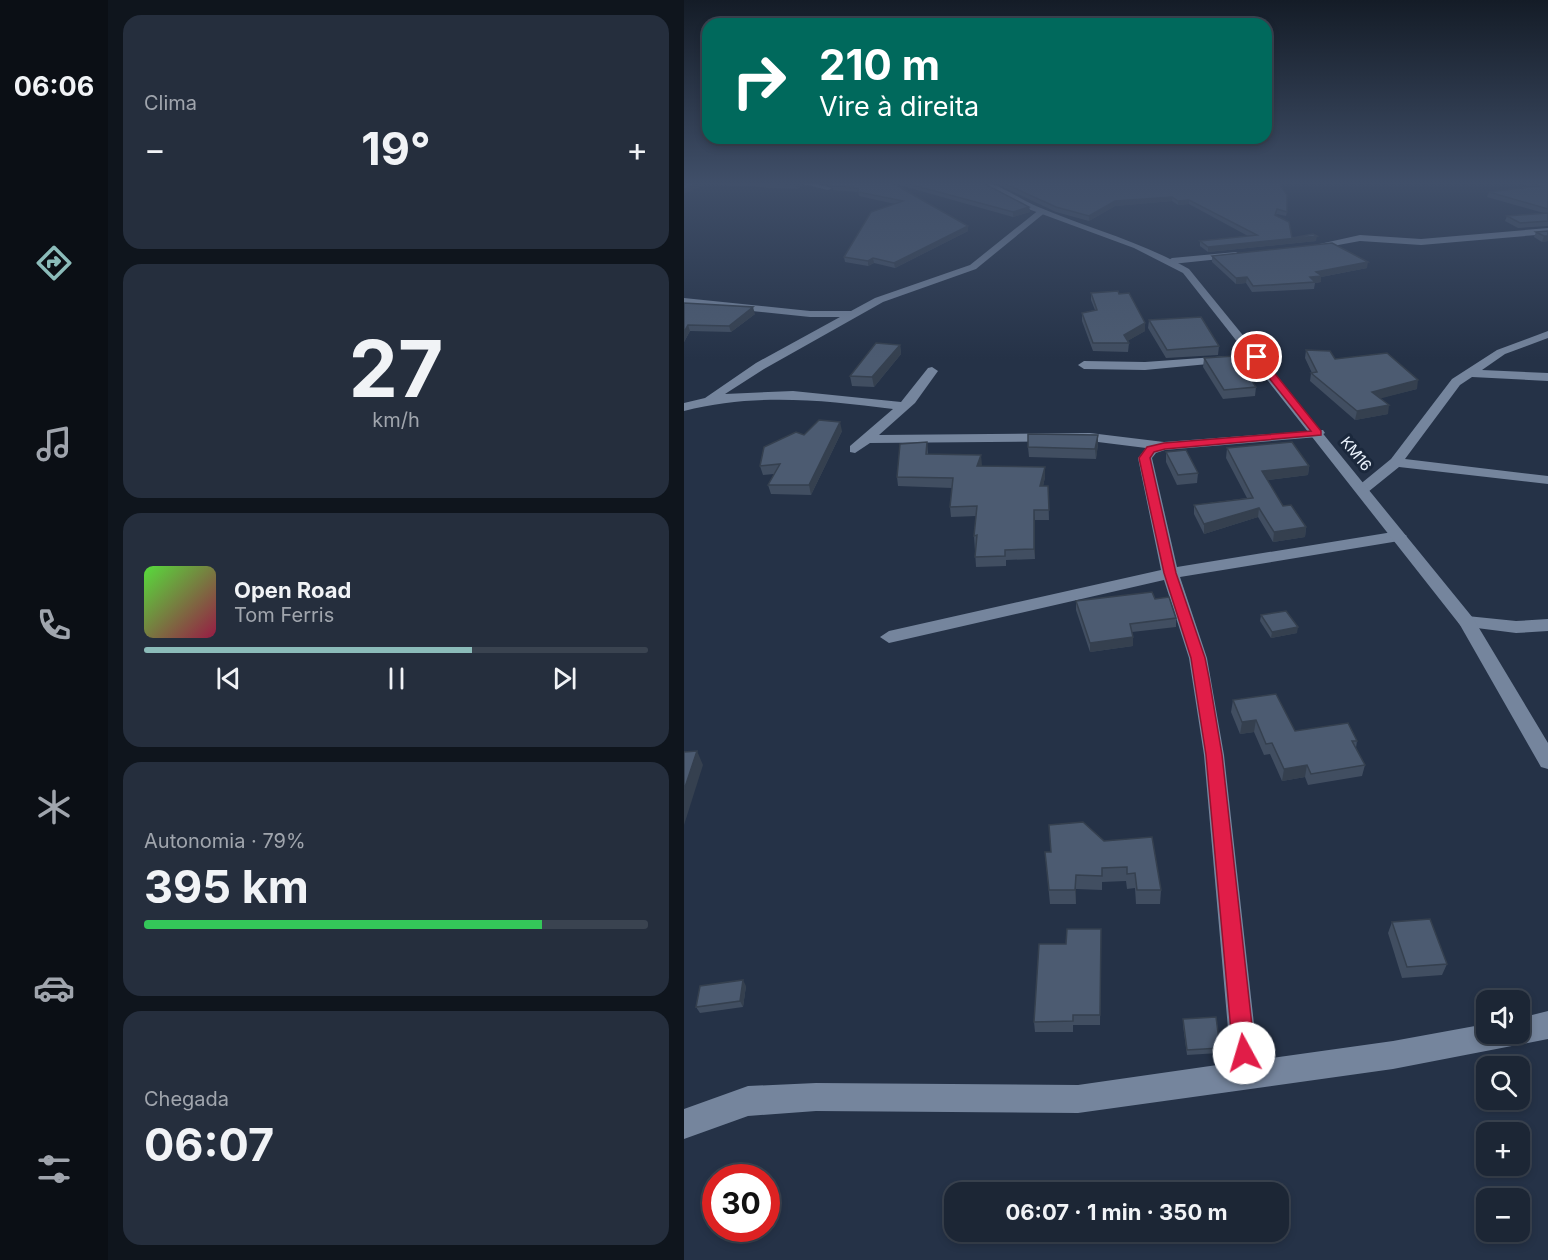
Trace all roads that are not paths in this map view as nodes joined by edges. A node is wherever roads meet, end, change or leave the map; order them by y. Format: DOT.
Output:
graph roads {
  1 [pos="1004,242"];
  2 [pos="1127,242"];
  3 [pos="1338,242"];
  4 [pos="1303,248"];
  5 [pos="1250,254"];
  6 [pos="1172,261"];
  7 [pos="684,301"];
  8 [pos="855,313"];
  9 [pos="1548,334"];
  10 [pos="1257,357"];
  11 [pos="1084,365"];
  12 [pos="932,371"];
  13 [pos="1470,373"];
  14 [pos="1548,377"];
  15 [pos="711,398"];
  16 [pos="902,406"];
  17 [pos="684,407"];
  18 [pos="1318,433"];
  19 [pos="867,439"];
  20 [pos="1164,446"];
  21 [pos="855,449"];
  22 [pos="1396,462"];
  23 [pos="1548,480"];
  24 [pos="1363,489"];
  25 [pos="1399,536"];
  26 [pos="1170,573"];
  27 [pos="1467,622"];
  28 [pos="1548,625"];
  29 [pos="889,637"];
  30 [pos="1548,761"];
  31 [pos="1548,1026"];
  32 [pos="1530,1029"];
  33 [pos="1476,1040"];
  34 [pos="1246,1076"];
  35 [pos="684,1124"];
  1 -- 8 [label="street"];
  2 -- 6 [label="street, KM16"];
  3 -- 4 [label="street"];
  5 -- 6 [label="street"];
  6 -- 10 [label="street, KM16"];
  7 -- 8 [label="street"];
  8 -- 15 [label="street"];
  9 -- 13 [label="street"];
  10 -- 11 [label="street"];
  10 -- 18 [label="street, KM16"];
  12 -- 16 [label="street"];
  13 -- 14 [label="street"];
  13 -- 22 [label="street"];
  15 -- 16 [label="street"];
  15 -- 17 [label="street"];
  16 -- 19 [label="street"];
  18 -- 20 [label="street"];
  18 -- 24 [label="street, KM16"];
  19 -- 20 [label="street"];
  19 -- 21 [label="street"];
  20 -- 26 [label="street"];
  22 -- 23 [label="street"];
  22 -- 24 [label="street"];
  24 -- 25 [label="street, KM16"];
  25 -- 26 [label="street"];
  25 -- 27 [label="street, KM16"];
  26 -- 29 [label="street"];
  26 -- 34 [label="street"];
  27 -- 28 [label="street"];
  27 -- 30 [label="street, KM16"];
  31 -- 32 [label="street"];
  33 -- 34 [label="street"];
  34 -- 35 [label="street"];
}
